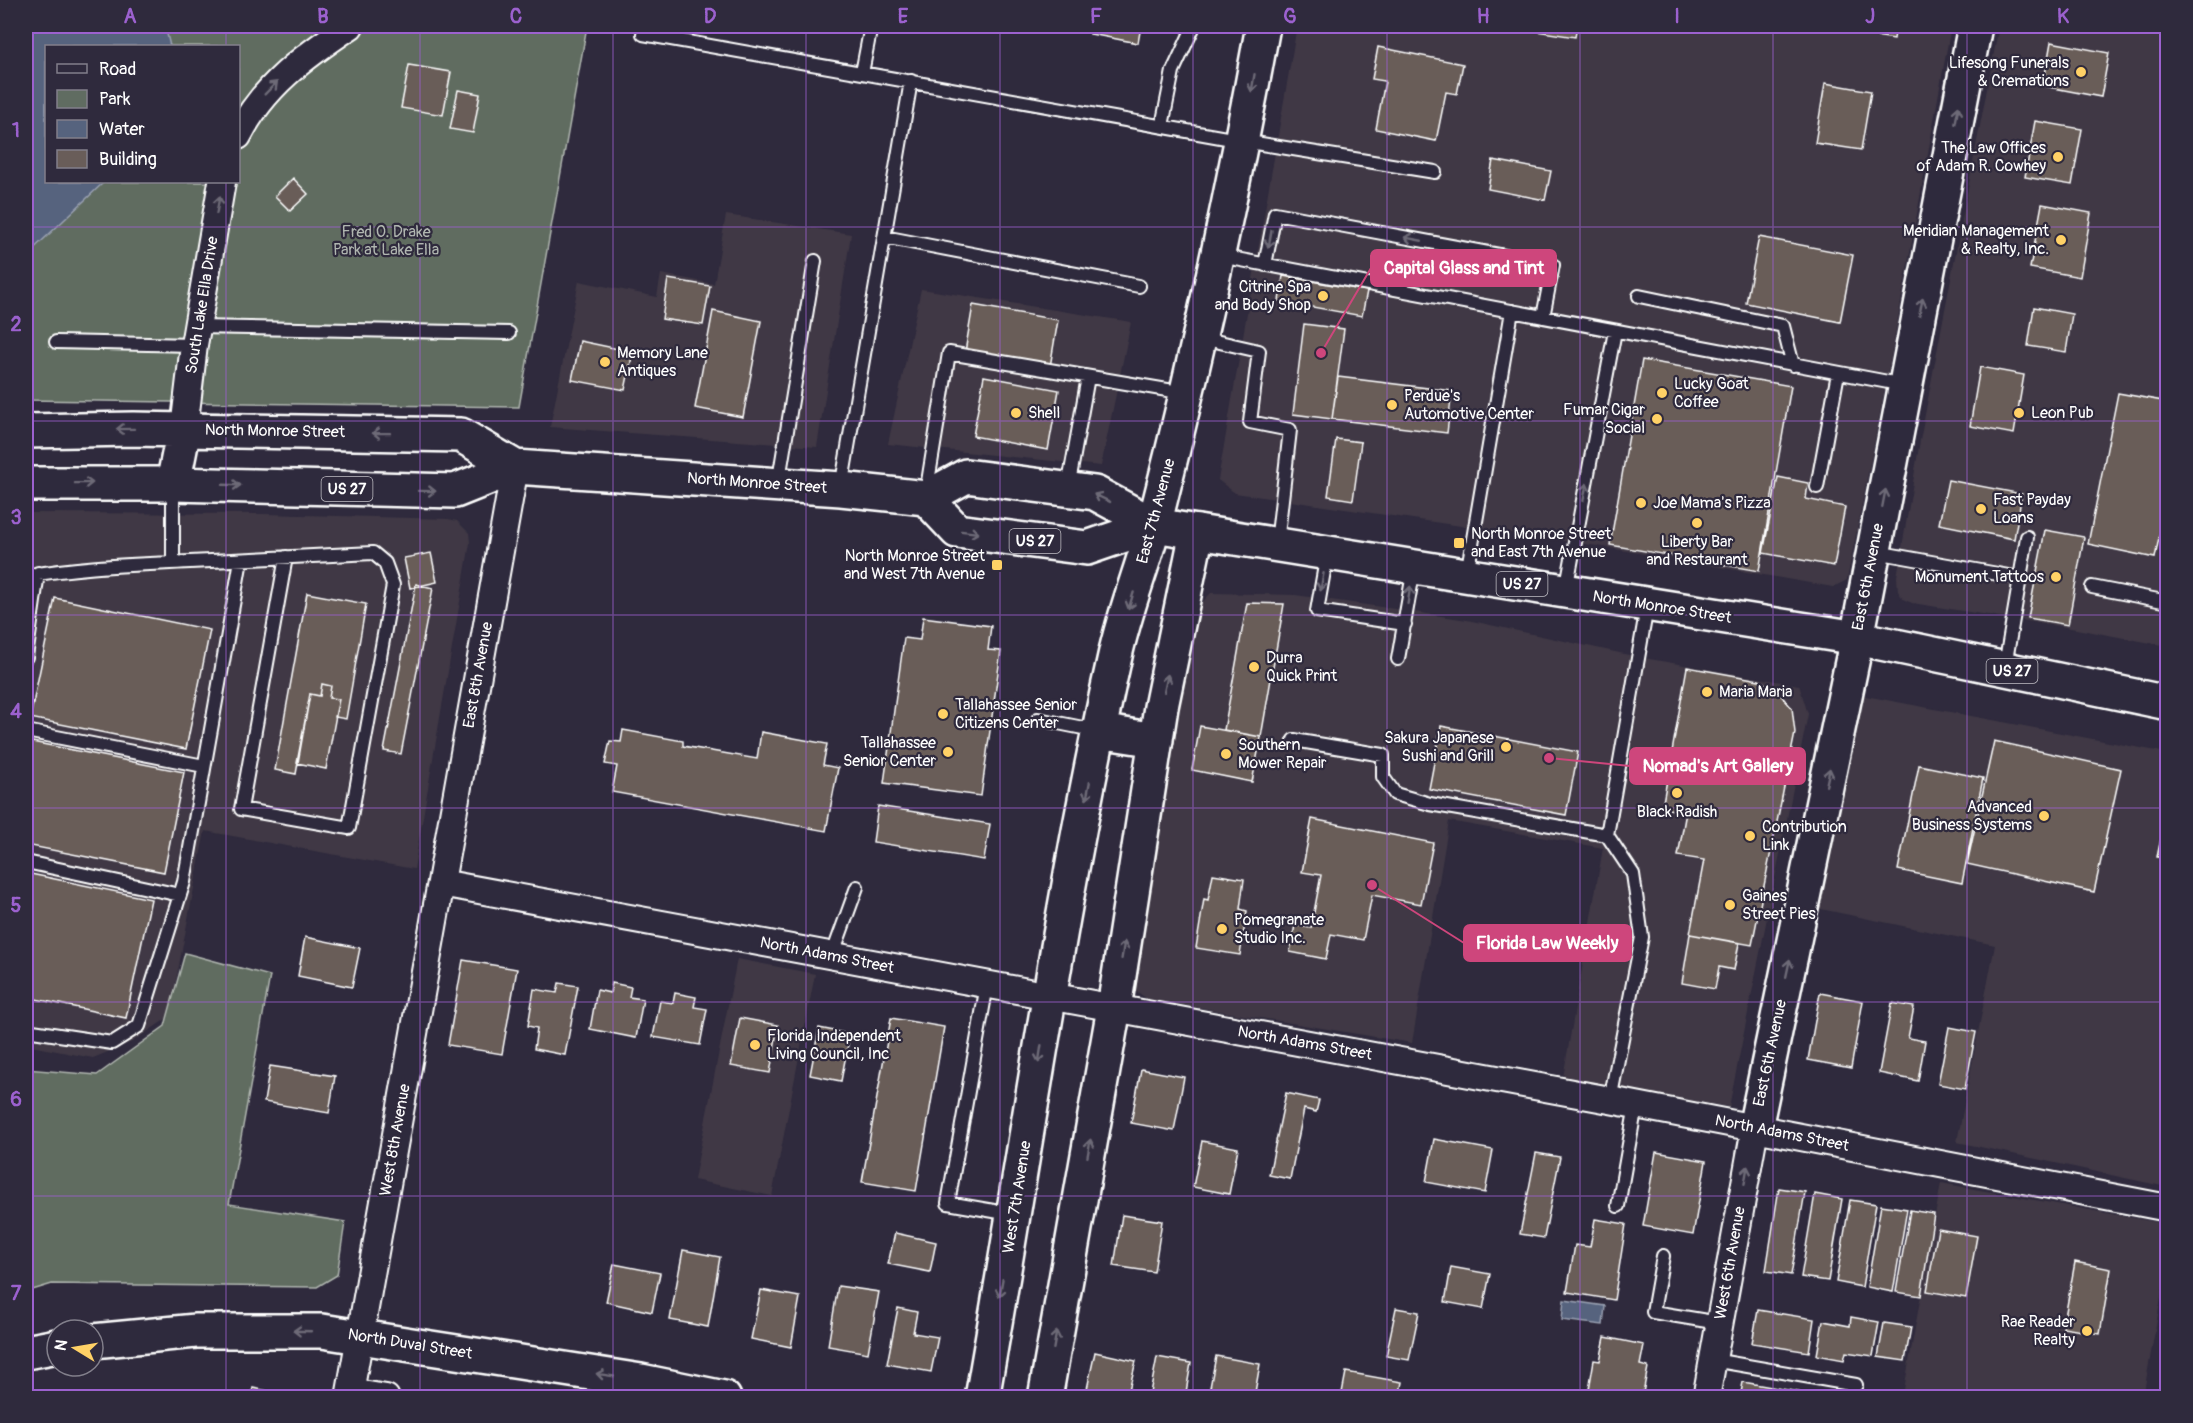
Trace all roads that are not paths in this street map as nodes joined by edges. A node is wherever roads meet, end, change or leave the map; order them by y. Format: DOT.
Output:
graph roads {
  1 [pos="350,26"];
  2 [pos="645,26"];
  3 [pos="871,26"];
  4 [pos="1194,26"];
  5 [pos="1263,26"];
  6 [pos="1975,26"];
  7 [pos="862,73"];
  8 [pos="911,81"];
  9 [pos="1162,126"];
  10 [pos="240,132"];
  11 [pos="1243,141"];
  12 [pos="1435,172"];
  13 [pos="222,183"];
  14 [pos="884,237"];
  15 [pos="1218,255"];
  16 [pos="815,261"];
  17 [pos="1265,265"];
  18 [pos="1138,286"];
  19 [pos="1639,296"];
  20 [pos="1512,311"];
  21 [pos="1544,317"];
  22 [pos="1615,331"];
  23 [pos="509,333"];
  24 [pos="196,336"];
  25 [pos="1200,337"];
  26 [pos="56,342"];
  27 [pos="1793,365"];
  28 [pos="1838,373"];
  29 [pos="1088,377"];
  30 [pos="1905,386"];
  31 [pos="1186,394"];
  32 [pos="184,429"];
  33 [pos="26,431"];
  34 [pos="515,466"];
  35 [pos="26,483"];
  36 [pos="173,484"];
  37 [pos="778,485"];
  38 [pos="1817,487"];
  39 [pos="841,489"];
  40 [pos="1068,489"];
  41 [pos="926,498"];
  42 [pos="1154,525"];
  43 [pos="1197,532"];
  44 [pos="2027,537"];
  45 [pos="1277,545"];
  46 [pos="1873,551"];
  47 [pos="1327,553"];
  48 [pos="286,557"];
  49 [pos="241,560"];
  50 [pos="173,563"];
  51 [pos="1414,567"];
  52 [pos="38,573"];
  53 [pos="1467,575"];
  54 [pos="26,576"];
  55 [pos="2020,578"];
  56 [pos="2092,587"];
  57 [pos="1566,591"];
  58 [pos="2168,602"];
  59 [pos="1647,605"];
  60 [pos="1405,624"];
  61 [pos="1857,638"];
  62 [pos="26,657"];
  63 [pos="1398,659"];
  64 [pos="2004,669"];
  65 [pos="2168,703"];
  66 [pos="1038,719"];
  67 [pos="26,731"];
  68 [pos="1099,731"];
  69 [pos="1156,740"];
  70 [pos="1294,740"];
  71 [pos="204,766"];
  72 [pos="1606,835"];
  73 [pos="26,862"];
  74 [pos="441,883"];
  75 [pos="857,886"];
  76 [pos="180,895"];
  77 [pos="832,956"];
  78 [pos="987,985"];
  79 [pos="1049,996"];
  80 [pos="1114,1008"];
  81 [pos="26,1029"];
  82 [pos="1610,1100"];
  83 [pos="1636,1105"];
  84 [pos="1755,1128"];
  85 [pos="1618,1206"];
  86 [pos="2168,1208"];
  87 [pos="1014,1215"];
  88 [pos="1663,1256"];
  89 [pos="1719,1323"];
  90 [pos="360,1336"];
  91 [pos="105,1340"];
  92 [pos="45,1348"];
  93 [pos="26,1352"];
  94 [pos="1713,1360"];
  95 [pos="1856,1385"];
  96 [pos="350,1395"];
  97 [pos="386,1398"];
  98 [pos="724,1398"];
  99 [pos="982,1398"];
  100 [pos="1045,1398"];
  101 [pos="1706,1398"];
  10 -- 1 [label="street, one-way"];
  2 -- 7 [label="lane"];
  3 -- 7 [label="lane"];
  4 -- 9 [label="lane"];
  5 -- 11 [label="main road, East 7th Avenue, one-way"];
  30 -- 6 [label="main road, East 6th Avenue, one-way"];
  7 -- 8 [label="lane"];
  8 -- 9 [label="lane"];
  8 -- 14 [label="lane"];
  9 -- 11 [label="lane"];
  11 -- 12 [label="lane"];
  11 -- 15 [label="main road, East 7th Avenue"];
  24 -- 13 [label="street, South Lake Ella Drive, one-way"];
  14 -- 18 [label="lane"];
  14 -- 39 [label="lane"];
  15 -- 17 [label="lane"];
  15 -- 25 [label="main road, East 7th Avenue"];
  16 -- 37 [label="lane"];
  17 -- 20 [label="lane"];
  21 -- 17 [label="lane, one-way"];
  19 -- 27 [label="lane"];
  20 -- 21 [label="lane"];
  20 -- 53 [label="lane"];
  21 -- 22 [label="lane"];
  22 -- 27 [label="lane"];
  57 -- 22 [label="lane, one-way"];
  23 -- 24 [label="lane"];
  24 -- 26 [label="lane"];
  24 -- 32 [label="street, South Lake Ella Drive"];
  25 -- 31 [label="main road, East 7th Avenue"];
  25 -- 45 [label="lane"];
  27 -- 28 [label="lane"];
  28 -- 30 [label="lane"];
  28 -- 38 [label="lane"];
  29 -- 31 [label="lane"];
  29 -- 40 [label="lane"];
  29 -- 41 [label="lane"];
  46 -- 30 [label="main road, East 6th Avenue, one-way"];
  31 -- 42 [label="main road, East 7th Avenue"];
  32 -- 33 [label="main road, North Monroe Street / US 27, one-way"];
  34 -- 32 [label="main road, North Monroe Street / US 27, one-way"];
  32 -- 36 [label="main road"];
  36 -- 34 [label="main road, North Monroe Street / US 27, one-way"];
  34 -- 37 [label="main road, North Monroe Street / US 27"];
  34 -- 74 [label="street, East 8th Avenue"];
  35 -- 36 [label="main road, North Monroe Street / US 27, one-way"];
  36 -- 50 [label="lane"];
  37 -- 39 [label="main road, North Monroe Street / US 27"];
  39 -- 41 [label="main road, North Monroe Street / US 27"];
  40 -- 41 [label="main road, North Monroe Street / US 27"];
  42 -- 40 [label="main road, North Monroe Street / US 27, one-way"];
  41 -- 42 [label="main road, North Monroe Street / US 27, one-way"];
  42 -- 43 [label="main road, North Monroe Street / US 27"];
  42 -- 68 [label="main road, East 7th Avenue, one-way"];
  43 -- 45 [label="main road, North Monroe Street / US 27"];
  69 -- 43 [label="main road, one-way"];
  44 -- 55 [label="lane"];
  45 -- 47 [label="main road, North Monroe Street / US 27"];
  46 -- 55 [label="lane"];
  46 -- 61 [label="main road, East 6th Avenue"];
  47 -- 51 [label="main road, North Monroe Street / US 27"];
  47 -- 60 [label="lane, one-way"];
  48 -- 48 [label="lane"];
  48 -- 49 [label="lane"];
  49 -- 50 [label="lane"];
  49 -- 71 [label="lane"];
  50 -- 52 [label="lane"];
  51 -- 53 [label="main road, North Monroe Street / US 27"];
  60 -- 51 [label="lane, one-way"];
  52 -- 54 [label="lane"];
  52 -- 62 [label="lane"];
  53 -- 57 [label="main road, North Monroe Street / US 27"];
  55 -- 64 [label="lane"];
  56 -- 58 [label="lane"];
  57 -- 59 [label="main road, North Monroe Street / US 27"];
  59 -- 61 [label="main road, North Monroe Street / US 27"];
  59 -- 72 [label="lane"];
  60 -- 63 [label="lane"];
  61 -- 64 [label="main road, North Monroe Street / US 27"];
  84 -- 61 [label="main road, East 6th Avenue, one-way"];
  64 -- 65 [label="main road, North Monroe Street / US 27"];
  66 -- 68 [label="lane"];
  67 -- 71 [label="lane"];
  68 -- 69 [label="main road"];
  68 -- 79 [label="main road, East 7th Avenue, one-way"];
  80 -- 69 [label="main road, one-way"];
  70 -- 72 [label="lane"];
  71 -- 76 [label="lane"];
  72 -- 82 [label="lane"];
  73 -- 76 [label="lane"];
  74 -- 77 [label="street, North Adams Street"];
  74 -- 90 [label="street, West 8th Avenue"];
  75 -- 77 [label="lane"];
  76 -- 81 [label="lane"];
  77 -- 78 [label="street, North Adams Street"];
  78 -- 79 [label="street, North Adams Street"];
  78 -- 87 [label="lane"];
  79 -- 80 [label="street, North Adams Street"];
  79 -- 87 [label="main road, West 7th Avenue, one-way"];
  80 -- 82 [label="street, North Adams Street"];
  100 -- 80 [label="main road, one-way"];
  82 -- 83 [label="street, North Adams Street"];
  83 -- 84 [label="street, North Adams Street"];
  83 -- 85 [label="lane"];
  84 -- 86 [label="street, North Adams Street"];
  89 -- 84 [label="street, West 6th Avenue, one-way"];
  87 -- 99 [label="main road, West 7th Avenue, one-way"];
  88 -- 89 [label="lane"];
  89 -- 94 [label="street, West 6th Avenue"];
  90 -- 91 [label="main road, North Duval Street, one-way"];
  90 -- 96 [label="street, West 8th Avenue"];
  98 -- 90 [label="main road, North Duval Street, one-way"];
  92 -- 93 [label="main road"];
  94 -- 95 [label="lane"];
  94 -- 101 [label="street, West 6th Avenue"];
  96 -- 97 [label="street"];
}
